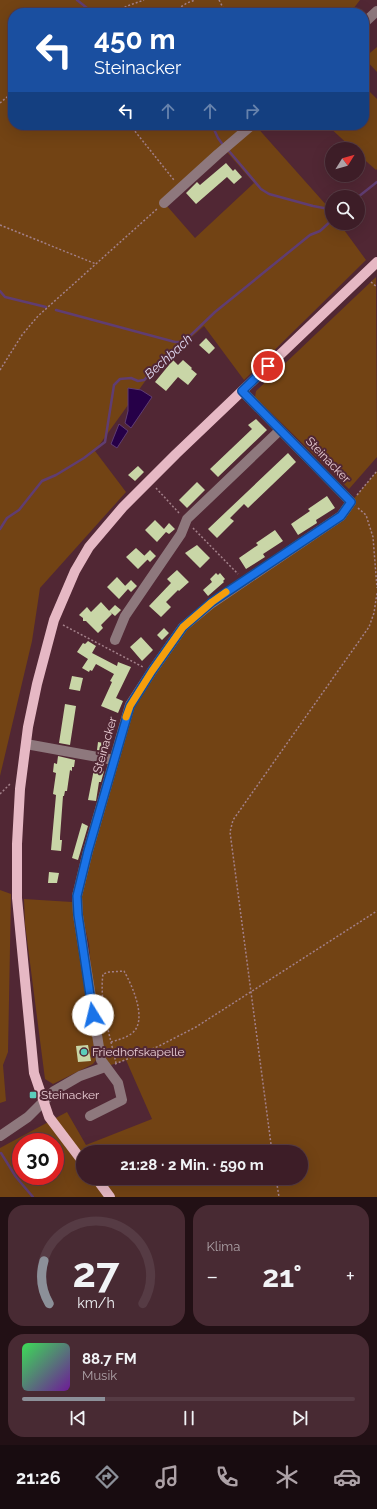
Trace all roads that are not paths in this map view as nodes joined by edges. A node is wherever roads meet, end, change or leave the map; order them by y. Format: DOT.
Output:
graph roads {
  1 [pos="377,12"];
  2 [pos="369,19"];
  3 [pos="246,130"];
  4 [pos="164,203"];
  5 [pos="377,262"];
  6 [pos="242,391"];
  7 [pos="280,430"];
  8 [pos="115,640"];
  9 [pos="26,744"];
  10 [pos="114,760"];
  11 [pos="105,1067"];
  12 [pos="44,1102"];
  13 [pos="90,1116"];
  14 [pos="0,1136"];
  15 [pos="76,1153"];
  16 [pos="101,1185"];
  17 [pos="110,1197"];
  1 -- 2 [label="street"];
  3 -- 4 [label="street"];
  5 -- 6 [label="main road"];
  6 -- 7 [label="street, Steinacker"];
  6 -- 9 [label="main road"];
  7 -- 8 [label="street"];
  7 -- 10 [label="street, Steinacker"];
  9 -- 10 [label="street"];
  9 -- 12 [label="main road"];
  10 -- 11 [label="street, Steinacker"];
  11 -- 12 [label="street"];
  11 -- 13 [label="street"];
  12 -- 14 [label="street"];
  12 -- 15 [label="main road"];
  16 -- 17 [label="main road"];
}
